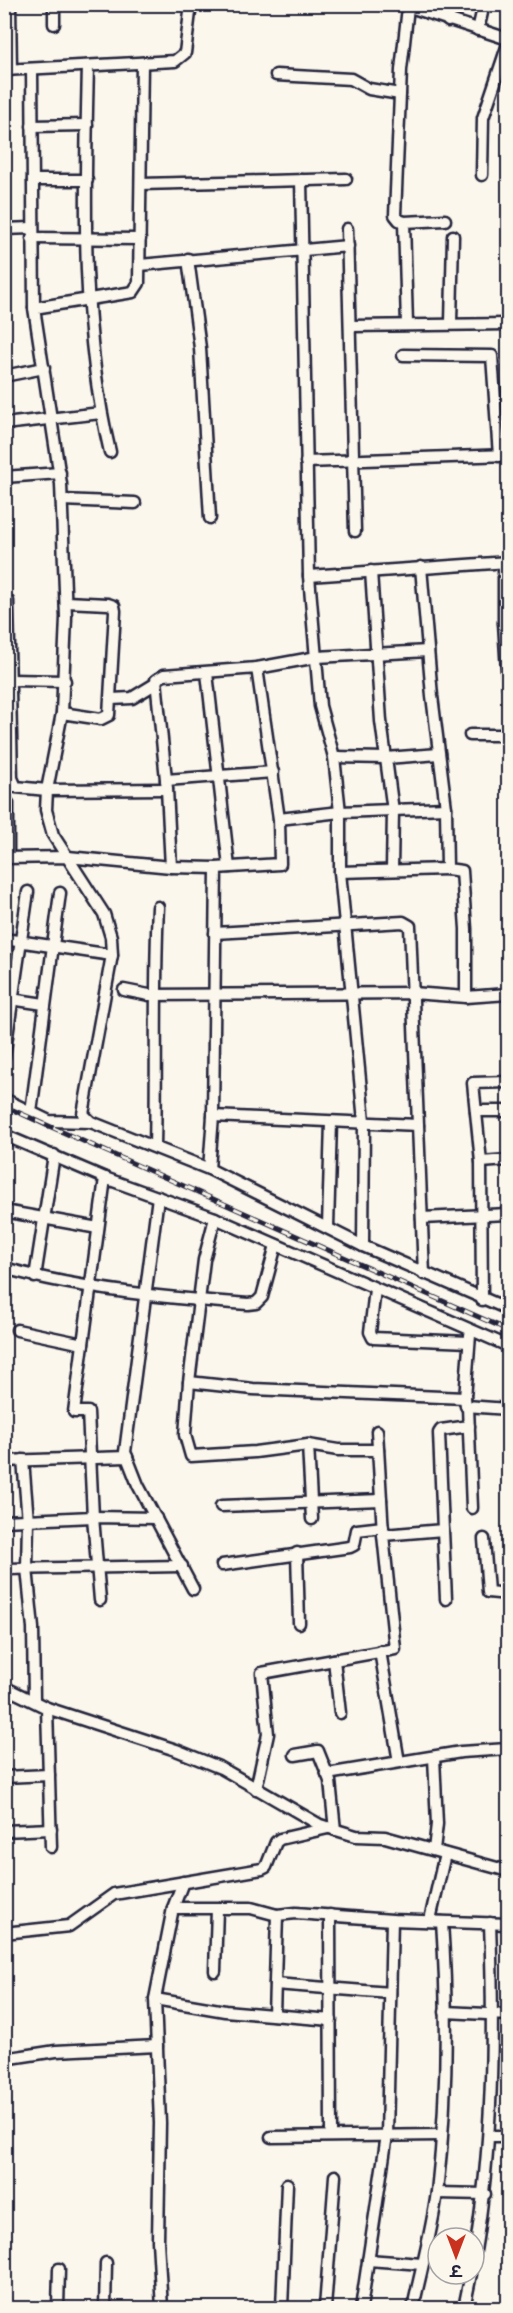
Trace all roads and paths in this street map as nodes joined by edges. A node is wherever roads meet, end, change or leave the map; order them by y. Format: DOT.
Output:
graph roads {
  1 [pos="10,4"];
  2 [pos="54,4"];
  3 [pos="191,4"];
  4 [pos="452,4"];
  5 [pos="484,4"];
  6 [pos="405,5"];
  7 [pos="448,21"];
  8 [pos="54,24"];
  9 [pos="478,30"];
  10 [pos="508,39"];
  11 [pos="508,44"];
  12 [pos="142,63"];
  13 [pos="88,66"];
  14 [pos="32,69"];
  15 [pos="8,70"];
  16 [pos="276,75"];
  17 [pos="400,94"];
  18 [pos="87,125"];
  19 [pos="32,126"];
  20 [pos="482,175"];
  21 [pos="346,179"];
  22 [pos="33,180"];
  23 [pos="87,180"];
  24 [pos="301,180"];
  25 [pos="141,184"];
  26 [pos="446,220"];
  27 [pos="404,222"];
  28 [pos="4,229"];
  29 [pos="347,229"];
  30 [pos="32,233"];
  31 [pos="453,236"];
  32 [pos="86,238"];
  33 [pos="140,239"];
  34 [pos="348,246"];
  35 [pos="302,250"];
  36 [pos="188,259"];
  37 [pos="140,265"];
  38 [pos="87,300"];
  39 [pos="34,308"];
  40 [pos="451,323"];
  41 [pos="407,324"];
  42 [pos="508,324"];
  43 [pos="351,326"];
  44 [pos="403,355"];
  45 [pos="44,368"];
  46 [pos="4,376"];
  47 [pos="101,413"];
  48 [pos="52,417"];
  49 [pos="4,424"];
  50 [pos="110,452"];
  51 [pos="504,456"];
  52 [pos="306,462"];
  53 [pos="352,462"];
  54 [pos="60,472"];
  55 [pos="4,477"];
  56 [pos="62,500"];
  57 [pos="135,502"];
  58 [pos="210,518"];
  59 [pos="355,531"];
  60 [pos="506,562"];
  61 [pos="421,567"];
  62 [pos="371,571"];
  63 [pos="309,576"];
  64 [pos="8,601"];
  65 [pos="66,602"];
  66 [pos="506,623"];
  67 [pos="428,651"];
  68 [pos="378,653"];
  69 [pos="317,657"];
  70 [pos="257,668"];
  71 [pos="207,674"];
  72 [pos="10,680"];
  73 [pos="508,680"];
  74 [pos="65,681"];
  75 [pos="155,684"];
  76 [pos="508,688"];
  77 [pos="111,699"];
  78 [pos="62,712"];
  79 [pos="470,735"];
  80 [pos="508,735"];
  81 [pos="439,754"];
  82 [pos="334,757"];
  83 [pos="386,758"];
  84 [pos="273,772"];
  85 [pos="218,776"];
  86 [pos="167,784"];
  87 [pos="47,790"];
  88 [pos="8,803"];
  89 [pos="446,808"];
  90 [pos="393,811"];
  91 [pos="340,812"];
  92 [pos="279,819"];
  93 [pos="68,857"];
  94 [pos="6,858"];
  95 [pos="171,867"];
  96 [pos="229,867"];
  97 [pos="216,868"];
  98 [pos="447,869"];
  99 [pos="392,870"];
  100 [pos="340,872"];
  101 [pos="28,892"];
  102 [pos="60,893"];
  103 [pos="158,907"];
  104 [pos="345,926"];
  105 [pos="215,933"];
  106 [pos="4,939"];
  107 [pos="20,941"];
  108 [pos="52,946"];
  109 [pos="112,955"];
  110 [pos="124,990"];
  111 [pos="413,993"];
  112 [pos="508,994"];
  113 [pos="154,995"];
  114 [pos="214,995"];
  115 [pos="354,995"];
  116 [pos="466,997"];
  117 [pos="9,998"];
  118 [pos="44,1004"];
  119 [pos="4,1057"];
  120 [pos="508,1082"];
  121 [pos="4,1099"];
  122 [pos="476,1111"];
  123 [pos="31,1112"];
  124 [pos="508,1112"];
  125 [pos="213,1116"];
  126 [pos="364,1121"];
  127 [pos="91,1122"];
  128 [pos="331,1122"];
  129 [pos="418,1125"];
  130 [pos="4,1135"];
  131 [pos="155,1146"];
  132 [pos="54,1155"];
  133 [pos="508,1160"];
  134 [pos="481,1162"];
  135 [pos="209,1169"];
  136 [pos="105,1178"];
  137 [pos="158,1197"];
  138 [pos="4,1211"];
  139 [pos="508,1214"];
  140 [pos="481,1216"];
  141 [pos="45,1218"];
  142 [pos="215,1218"];
  143 [pos="422,1218"];
  144 [pos="328,1227"];
  145 [pos="98,1228"];
  146 [pos="276,1245"];
  147 [pos="363,1246"];
  148 [pos="4,1268"];
  149 [pos="424,1274"];
  150 [pos="35,1277"];
  151 [pos="90,1285"];
  152 [pos="375,1289"];
  153 [pos="144,1293"];
  154 [pos="200,1300"];
  155 [pos="482,1300"];
  156 [pos="508,1309"];
  157 [pos="17,1330"];
  158 [pos="470,1330"];
  159 [pos="469,1342"];
  160 [pos="83,1344"];
  161 [pos="508,1346"];
  162 [pos="189,1382"];
  163 [pos="467,1403"];
  164 [pos="508,1409"];
  165 [pos="469,1425"];
  166 [pos="377,1431"];
  167 [pos="308,1445"];
  168 [pos="378,1450"];
  169 [pos="127,1457"];
  170 [pos="90,1458"];
  171 [pos="23,1460"];
  172 [pos="4,1461"];
  173 [pos="381,1500"];
  174 [pos="311,1502"];
  175 [pos="221,1506"];
  176 [pos="472,1508"];
  177 [pos="93,1517"];
  178 [pos="156,1518"];
  179 [pos="312,1519"];
  180 [pos="4,1521"];
  181 [pos="28,1521"];
  182 [pos="443,1530"];
  183 [pos="383,1531"];
  184 [pos="484,1539"];
  185 [pos="297,1553"];
  186 [pos="222,1565"];
  187 [pos="182,1566"];
  188 [pos="27,1568"];
  189 [pos="96,1568"];
  190 [pos="4,1569"];
  191 [pos="193,1589"];
  192 [pos="508,1594"];
  193 [pos="446,1599"];
  194 [pos="100,1600"];
  195 [pos="299,1623"];
  196 [pos="380,1651"];
  197 [pos="334,1660"];
  198 [pos="4,1687"];
  199 [pos="34,1700"];
  200 [pos="47,1708"];
  201 [pos="340,1713"];
  202 [pos="508,1749"];
  203 [pos="295,1755"];
  204 [pos="434,1757"];
  205 [pos="399,1762"];
  206 [pos="327,1774"];
  207 [pos="49,1775"];
  208 [pos="4,1777"];
  209 [pos="256,1789"];
  210 [pos="51,1829"];
  211 [pos="332,1829"];
  212 [pos="4,1831"];
  213 [pos="51,1847"];
  214 [pos="434,1850"];
  215 [pos="445,1854"];
  216 [pos="508,1871"];
  217 [pos="183,1882"];
  218 [pos="173,1908"];
  219 [pos="217,1909"];
  220 [pos="277,1915"];
  221 [pos="330,1916"];
  222 [pos="392,1920"];
  223 [pos="430,1920"];
  224 [pos="442,1922"];
  225 [pos="490,1923"];
  226 [pos="508,1924"];
  227 [pos="4,1933"];
  228 [pos="215,1971"];
  229 [pos="275,1984"];
  230 [pos="330,1989"];
  231 [pos="390,1993"];
  232 [pos="155,1999"];
  233 [pos="445,2012"];
  234 [pos="493,2014"];
  235 [pos="274,2015"];
  236 [pos="508,2015"];
  237 [pos="331,2020"];
  238 [pos="157,2046"];
  239 [pos="4,2059"];
  240 [pos="331,2134"];
  241 [pos="387,2135"];
  242 [pos="441,2135"];
  243 [pos="489,2136"];
  244 [pos="508,2136"];
  245 [pos="271,2137"];
  246 [pos="335,2176"];
  247 [pos="287,2184"];
  248 [pos="436,2193"];
  249 [pos="485,2194"];
  250 [pos="479,2226"];
  251 [pos="368,2260"];
  252 [pos="106,2263"];
  253 [pos="422,2264"];
  254 [pos="59,2269"];
  255 [pos="469,2286"];
  256 [pos="58,2308"];
  257 [pos="105,2308"];
  258 [pos="162,2308"];
  259 [pos="282,2308"];
  260 [pos="325,2308"];
  261 [pos="361,2308"];
  262 [pos="413,2308"];
  263 [pos="464,2308"];
  1 -- 15 [label="street"];
  2 -- 8 [label="street"];
  3 -- 12 [label="street"];
  4 -- 7 [label="street"];
  5 -- 9 [label="street"];
  6 -- 7 [label="street"];
  6 -- 17 [label="street"];
  7 -- 9 [label="street"];
  9 -- 10 [label="street"];
  11 -- 20 [label="street"];
  12 -- 13 [label="street"];
  12 -- 25 [label="street"];
  13 -- 14 [label="street"];
  13 -- 18 [label="street"];
  14 -- 15 [label="street"];
  14 -- 19 [label="street"];
  16 -- 17 [label="street"];
  17 -- 27 [label="street"];
  18 -- 19 [label="street"];
  18 -- 23 [label="street"];
  19 -- 22 [label="street"];
  21 -- 24 [label="street"];
  22 -- 23 [label="street"];
  22 -- 30 [label="street"];
  23 -- 32 [label="street"];
  24 -- 25 [label="street"];
  24 -- 35 [label="street"];
  25 -- 33 [label="street"];
  26 -- 27 [label="street"];
  27 -- 41 [label="street"];
  28 -- 30 [label="street"];
  29 -- 34 [label="street"];
  30 -- 32 [label="street"];
  30 -- 39 [label="street"];
  31 -- 40 [label="street"];
  32 -- 33 [label="street"];
  32 -- 38 [label="street"];
  33 -- 37 [label="street"];
  34 -- 35 [label="street"];
  34 -- 43 [label="street"];
  35 -- 36 [label="street"];
  35 -- 52 [label="street"];
  36 -- 37 [label="street"];
  36 -- 58 [label="street"];
  37 -- 38 [label="street"];
  38 -- 39 [label="street"];
  38 -- 47 [label="street"];
  39 -- 45 [label="street"];
  40 -- 41 [label="street"];
  40 -- 42 [label="street"];
  41 -- 43 [label="street"];
  43 -- 53 [label="street"];
  44 -- 51 [label="street"];
  45 -- 46 [label="street"];
  45 -- 48 [label="street"];
  47 -- 48 [label="street"];
  47 -- 50 [label="street"];
  48 -- 49 [label="street"];
  48 -- 54 [label="street"];
  51 -- 53 [label="street"];
  52 -- 53 [label="street"];
  52 -- 63 [label="street"];
  53 -- 59 [label="street"];
  54 -- 55 [label="street"];
  54 -- 56 [label="street"];
  56 -- 57 [label="street"];
  56 -- 65 [label="street"];
  60 -- 61 [label="street"];
  60 -- 66 [label="street"];
  61 -- 62 [label="street"];
  61 -- 67 [label="street"];
  62 -- 63 [label="street"];
  62 -- 68 [label="street"];
  63 -- 69 [label="street"];
  64 -- 72 [label="street"];
  65 -- 74 [label="street"];
  65 -- 77 [label="street"];
  66 -- 73 [label="street"];
  67 -- 68 [label="street"];
  67 -- 81 [label="street"];
  68 -- 69 [label="street"];
  68 -- 83 [label="street"];
  69 -- 70 [label="street"];
  69 -- 82 [label="street"];
  70 -- 71 [label="street"];
  70 -- 84 [label="street"];
  71 -- 75 [label="street"];
  71 -- 85 [label="street"];
  72 -- 74 [label="street"];
  72 -- 87 [label="street"];
  73 -- 76 [label="street"];
  74 -- 78 [label="street"];
  75 -- 77 [label="street"];
  75 -- 86 [label="street"];
  77 -- 78 [label="street"];
  78 -- 87 [label="street"];
  79 -- 80 [label="street"];
  81 -- 83 [label="street"];
  81 -- 89 [label="street"];
  82 -- 83 [label="street"];
  82 -- 91 [label="street"];
  83 -- 90 [label="street"];
  84 -- 85 [label="street"];
  84 -- 92 [label="street"];
  85 -- 86 [label="street"];
  85 -- 96 [label="street"];
  86 -- 87 [label="street"];
  86 -- 95 [label="street"];
  87 -- 93 [label="street"];
  88 -- 94 [label="street"];
  89 -- 90 [label="street"];
  89 -- 98 [label="street"];
  90 -- 91 [label="street"];
  90 -- 99 [label="street"];
  91 -- 92 [label="street"];
  91 -- 100 [label="street"];
  92 -- 96 [label="street"];
  93 -- 94 [label="street"];
  93 -- 95 [label="street"];
  93 -- 109 [label="street"];
  95 -- 97 [label="street"];
  96 -- 97 [label="street"];
  97 -- 105 [label="street"];
  98 -- 99 [label="street"];
  98 -- 116 [label="street"];
  99 -- 100 [label="street"];
  100 -- 104 [label="street"];
  101 -- 107 [label="street"];
  102 -- 108 [label="street"];
  103 -- 113 [label="street"];
  104 -- 105 [label="street"];
  104 -- 111 [label="street"];
  104 -- 115 [label="street"];
  105 -- 114 [label="street"];
  106 -- 107 [label="street"];
  107 -- 108 [label="street"];
  107 -- 117 [label="street"];
  108 -- 109 [label="street"];
  108 -- 118 [label="street"];
  109 -- 127 [label="street"];
  110 -- 113 [label="street"];
  111 -- 115 [label="street"];
  111 -- 116 [label="street"];
  111 -- 129 [label="street"];
  112 -- 116 [label="street"];
  113 -- 114 [label="street"];
  113 -- 131 [label="street"];
  114 -- 115 [label="street"];
  114 -- 125 [label="street"];
  115 -- 126 [label="street"];
  117 -- 118 [label="street"];
  117 -- 119 [label="street"];
  118 -- 123 [label="street"];
  120 -- 122 [label="street"];
  121 -- 123 [label="street"];
  122 -- 124 [label="street"];
  122 -- 134 [label="street"];
  123 -- 127 [label="street"];
  125 -- 128 [label="street"];
  125 -- 135 [label="street"];
  126 -- 128 [label="street"];
  126 -- 129 [label="street"];
  126 -- 147 [label="street"];
  127 -- 131 [label="street"];
  128 -- 144 [label="street"];
  129 -- 143 [label="street"];
  130 -- 132 [label="street"];
  131 -- 135 [label="street"];
  132 -- 136 [label="street"];
  132 -- 141 [label="street"];
  133 -- 134 [label="street"];
  134 -- 140 [label="street"];
  135 -- 144 [label="street"];
  136 -- 137 [label="street"];
  136 -- 145 [label="street"];
  137 -- 142 [label="street"];
  137 -- 153 [label="street"];
  138 -- 141 [label="street"];
  139 -- 140 [label="street"];
  140 -- 143 [label="street"];
  140 -- 155 [label="street"];
  141 -- 145 [label="street"];
  141 -- 150 [label="street"];
  142 -- 146 [label="street"];
  142 -- 154 [label="street"];
  143 -- 149 [label="street"];
  144 -- 147 [label="street"];
  145 -- 151 [label="street"];
  146 -- 152 [label="street"];
  146 -- 154 [label="street"];
  147 -- 149 [label="street"];
  148 -- 150 [label="street"];
  149 -- 155 [label="street"];
  150 -- 151 [label="street"];
  151 -- 153 [label="street"];
  151 -- 160 [label="street"];
  152 -- 158 [label="street"];
  152 -- 159 [label="street"];
  153 -- 154 [label="street"];
  153 -- 169 [label="street"];
  154 -- 162 [label="street"];
  155 -- 156 [label="street"];
  157 -- 160 [label="street"];
  158 -- 159 [label="street"];
  158 -- 161 [label="street"];
  159 -- 163 [label="street"];
  160 -- 170 [label="street"];
  162 -- 163 [label="street"];
  162 -- 167 [label="street"];
  163 -- 164 [label="street"];
  163 -- 165 [label="street"];
  165 -- 176 [label="street"];
  165 -- 182 [label="street"];
  166 -- 168 [label="street"];
  167 -- 168 [label="street"];
  167 -- 174 [label="street"];
  168 -- 173 [label="street"];
  169 -- 170 [label="street"];
  169 -- 178 [label="street"];
  170 -- 171 [label="street"];
  170 -- 177 [label="street"];
  171 -- 172 [label="street"];
  171 -- 181 [label="street"];
  173 -- 174 [label="street"];
  173 -- 183 [label="street"];
  174 -- 175 [label="street"];
  174 -- 179 [label="street"];
  177 -- 178 [label="street"];
  177 -- 181 [label="street"];
  177 -- 189 [label="street"];
  178 -- 187 [label="street"];
  180 -- 181 [label="street"];
  181 -- 188 [label="street"];
  182 -- 183 [label="street"];
  182 -- 193 [label="street"];
  183 -- 185 [label="street"];
  183 -- 196 [label="street"];
  184 -- 192 [label="street"];
  185 -- 186 [label="street"];
  185 -- 195 [label="street"];
  187 -- 189 [label="street"];
  187 -- 191 [label="street"];
  188 -- 189 [label="street"];
  188 -- 190 [label="street"];
  188 -- 199 [label="street"];
  189 -- 194 [label="street"];
  196 -- 197 [label="street"];
  196 -- 205 [label="street"];
  197 -- 201 [label="street"];
  197 -- 209 [label="street"];
  198 -- 199 [label="street"];
  199 -- 200 [label="street"];
  200 -- 207 [label="street"];
  200 -- 209 [label="street"];
  202 -- 204 [label="street"];
  203 -- 206 [label="street"];
  204 -- 205 [label="street"];
  204 -- 214 [label="street"];
  205 -- 206 [label="street"];
  206 -- 211 [label="street"];
  207 -- 208 [label="street"];
  207 -- 210 [label="street"];
  209 -- 211 [label="street"];
  210 -- 212 [label="street"];
  210 -- 213 [label="street"];
  211 -- 214 [label="street"];
  211 -- 217 [label="street"];
  214 -- 215 [label="street"];
  215 -- 216 [label="street"];
  215 -- 223 [label="street"];
  217 -- 218 [label="street"];
  217 -- 227 [label="street"];
  218 -- 219 [label="street"];
  218 -- 232 [label="street"];
  219 -- 220 [label="street"];
  219 -- 228 [label="street"];
  220 -- 221 [label="street"];
  220 -- 229 [label="street"];
  221 -- 222 [label="street"];
  221 -- 230 [label="street"];
  222 -- 223 [label="street"];
  222 -- 231 [label="street"];
  223 -- 224 [label="street"];
  224 -- 225 [label="street"];
  224 -- 233 [label="street"];
  225 -- 226 [label="street"];
  225 -- 234 [label="street"];
  229 -- 230 [label="street"];
  229 -- 235 [label="street"];
  230 -- 231 [label="street"];
  230 -- 237 [label="street"];
  231 -- 241 [label="street"];
  232 -- 235 [label="street"];
  232 -- 238 [label="street"];
  233 -- 234 [label="street"];
  233 -- 242 [label="street"];
  234 -- 236 [label="street"];
  234 -- 243 [label="street"];
  235 -- 237 [label="street"];
  237 -- 240 [label="street"];
  238 -- 239 [label="street"];
  238 -- 258 [label="street"];
  240 -- 241 [label="street"];
  240 -- 245 [label="street"];
  241 -- 242 [label="street"];
  241 -- 251 [label="street"];
  242 -- 248 [label="street"];
  243 -- 244 [label="street"];
  243 -- 249 [label="street"];
  246 -- 260 [label="street"];
  247 -- 259 [label="street"];
  248 -- 249 [label="street"];
  248 -- 253 [label="street"];
  249 -- 250 [label="street"];
  251 -- 253 [label="street"];
  251 -- 261 [label="street"];
  252 -- 257 [label="street"];
  253 -- 262 [label="street"];
  254 -- 256 [label="street"];
  255 -- 263 [label="street"];
}
